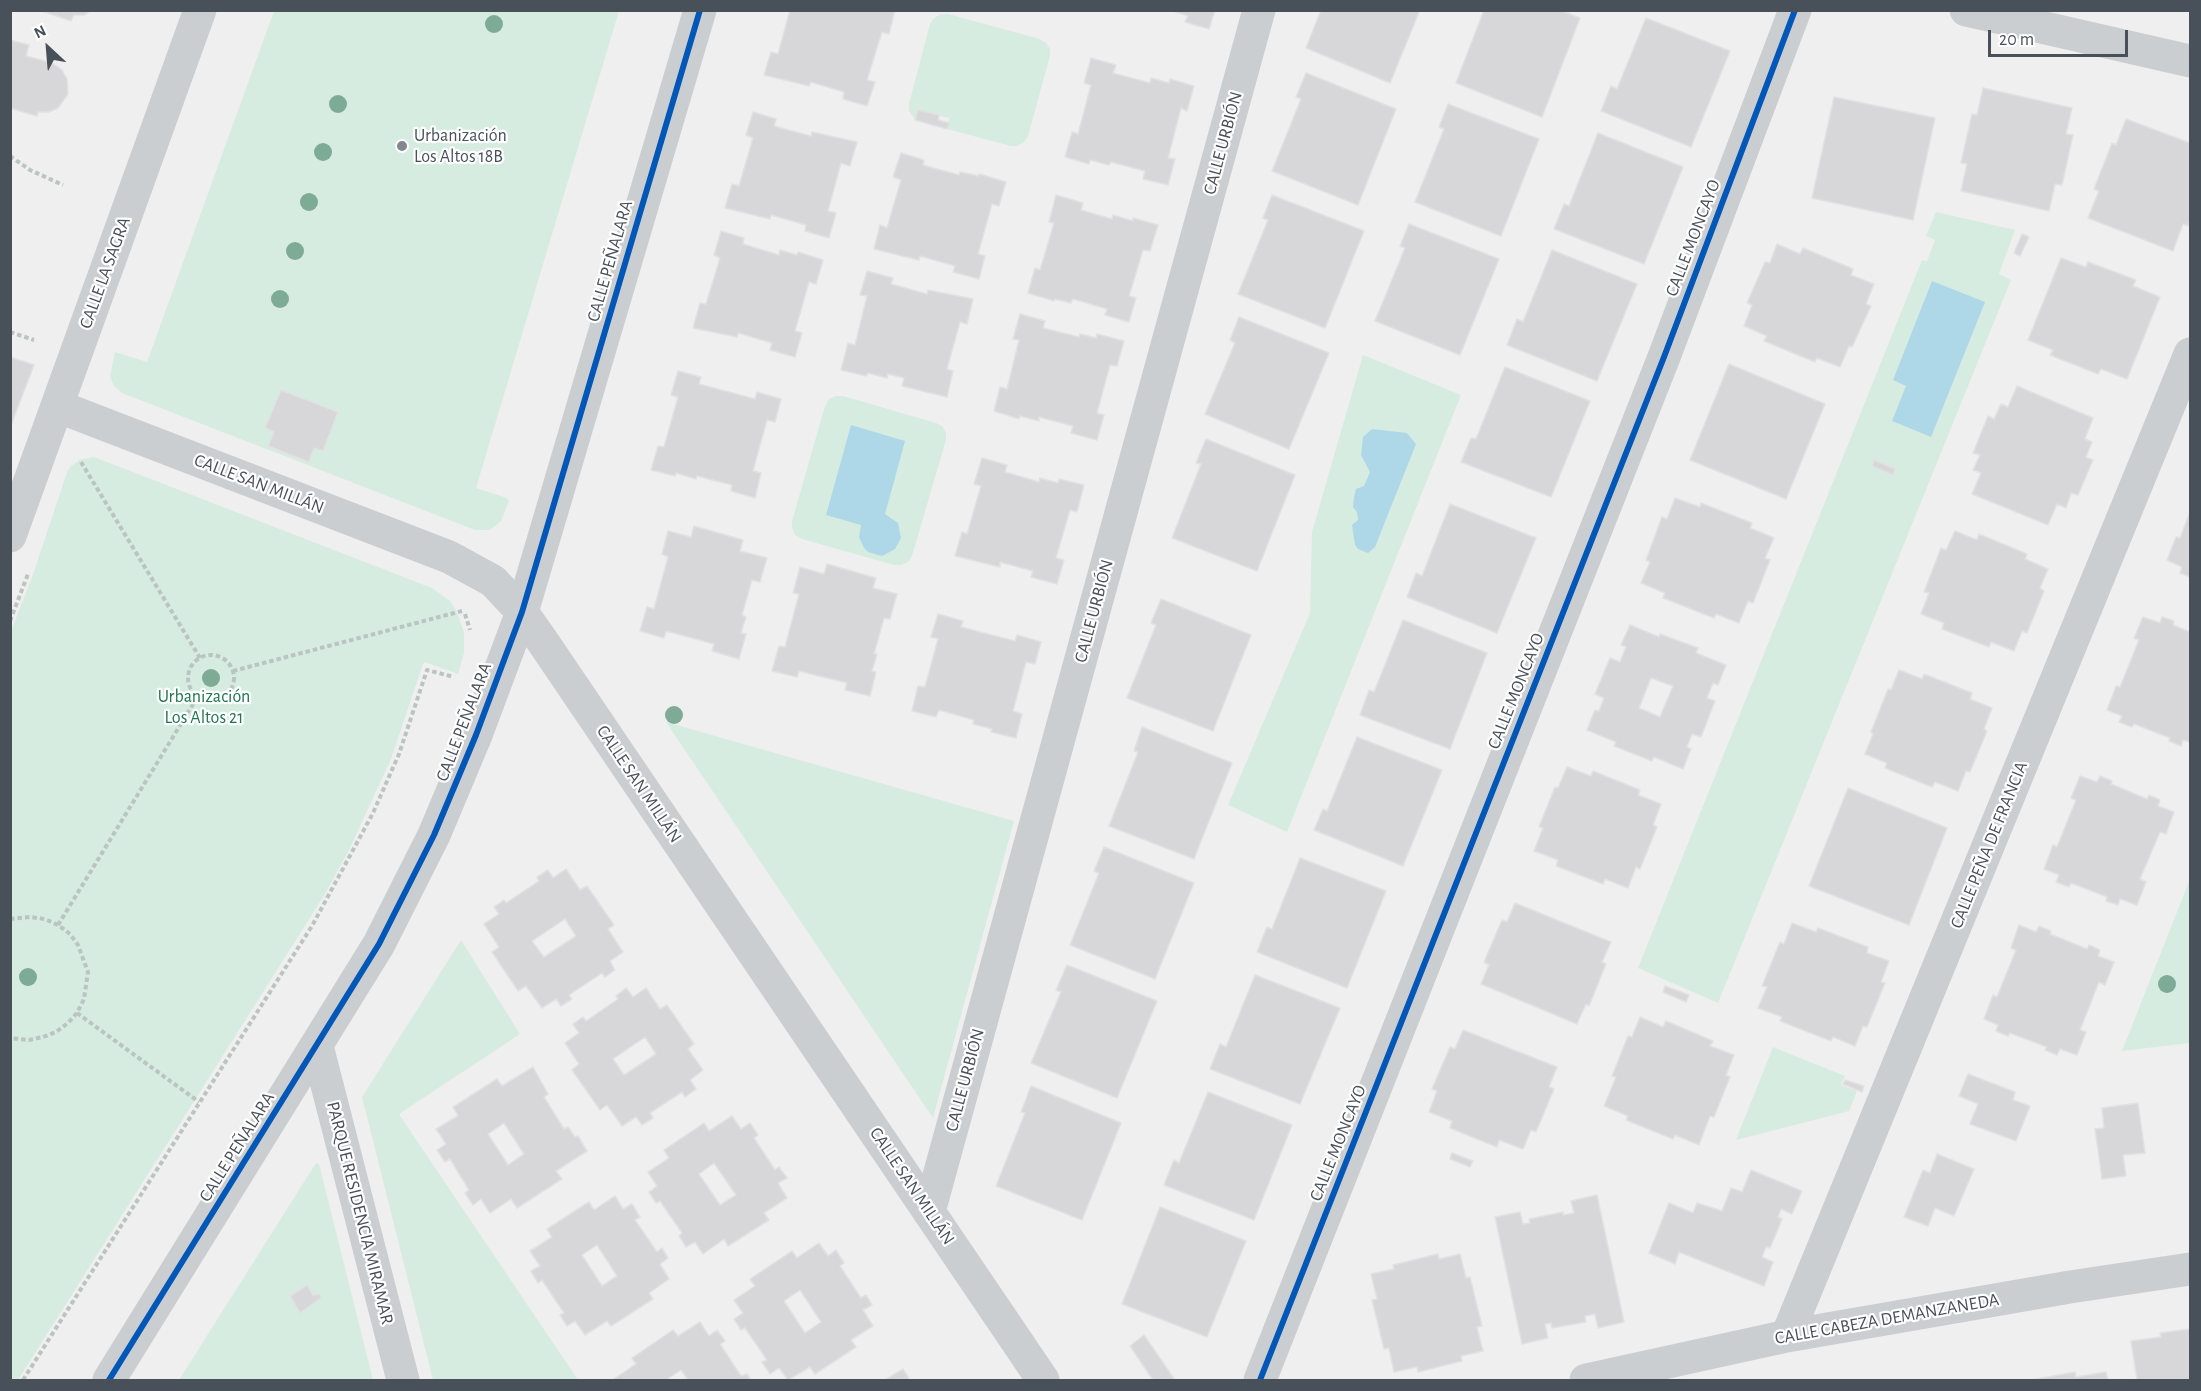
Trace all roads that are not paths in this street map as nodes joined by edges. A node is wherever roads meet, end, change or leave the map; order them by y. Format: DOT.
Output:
graph roads {
  1 [pos="200,10"];
  2 [pos="700,10"];
  3 [pos="1260,10"];
  4 [pos="1795,10"];
  5 [pos="1966,10"];
  6 [pos="2190,61"];
  7 [pos="2190,354"];
  8 [pos="57,406"];
  9 [pos="10,536"];
  10 [pos="522,612"];
  11 [pos="317,1046"];
  12 [pos="929,1212"];
  13 [pos="2190,1269"];
  14 [pos="1788,1335"];
  15 [pos="109,1380"];
  16 [pos="403,1380"];
  17 [pos="1043,1380"];
  18 [pos="1260,1380"];
  19 [pos="1586,1380"];
  1 -- 8 [label="street, CALLE LA SAGRA"];
  2 -- 10 [label="street, CALLE PEÑALARA"];
  3 -- 12 [label="street, CALLE URBIÓN"];
  4 -- 18 [label="street, CALLE MONCAYO"];
  5 -- 6 [label="street"];
  7 -- 14 [label="street, CALLE PEÑA DE FRANCIA"];
  8 -- 9 [label="street, CALLE LA SAGRA"];
  8 -- 10 [label="street, CALLE SAN MILLÁN"];
  10 -- 11 [label="street, CALLE PEÑALARA"];
  10 -- 12 [label="street, CALLE SAN MILLÁN"];
  11 -- 15 [label="street, CALLE PEÑALARA"];
  11 -- 16 [label="street, PARQUE RESIDENCIA MIRAMAR"];
  12 -- 17 [label="street, CALLE SAN MILLÁN"];
  13 -- 14 [label="street, CALLE CABEZA DEMANZANEDA"];
  14 -- 19 [label="street, CALLE CABEZA DEMANZANEDA"];
}
